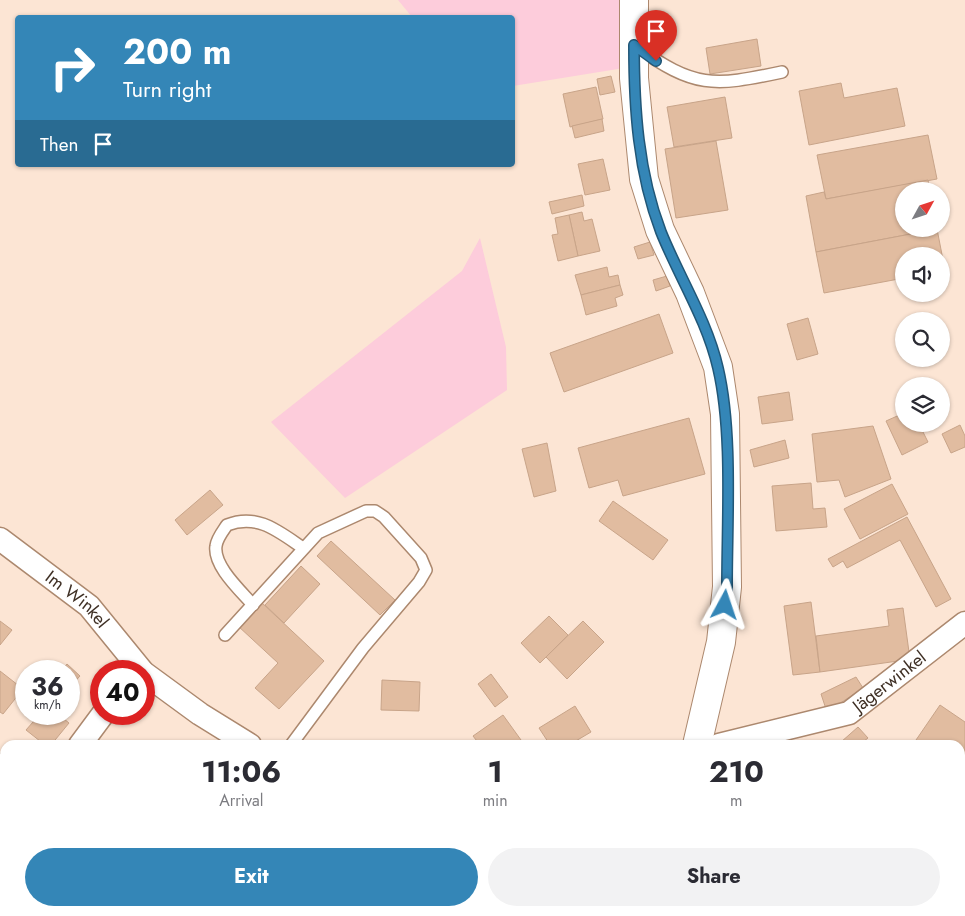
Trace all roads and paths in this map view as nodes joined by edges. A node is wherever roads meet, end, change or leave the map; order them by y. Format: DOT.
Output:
graph roads {
  1 [pos="634,0"];
  2 [pos="634,45"];
  3 [pos="782,72"];
  4 [pos="0,539"];
  5 [pos="303,548"];
  6 [pos="253,605"];
  7 [pos="965,623"];
  8 [pos="225,635"];
  9 [pos="131,660"];
  10 [pos="155,682"];
  11 [pos="95,725"];
  12 [pos="84,740"];
  13 [pos="242,740"];
  14 [pos="294,740"];
  15 [pos="698,740"];
  16 [pos="741,740"];
  1 -- 2 [label="street"];
  2 -- 3 [label="lane"];
  2 -- 15 [label="street"];
  4 -- 9 [label="street, Im Winkel"];
  5 -- 6 [label="lane"];
  5 -- 6 [label="lane"];
  5 -- 14 [label="lane"];
  6 -- 8 [label="lane"];
  7 -- 16 [label="street, Jägerwinkel"];
  10 -- 13 [label="street, Im Winkel"];
  11 -- 12 [label="street"];
}
